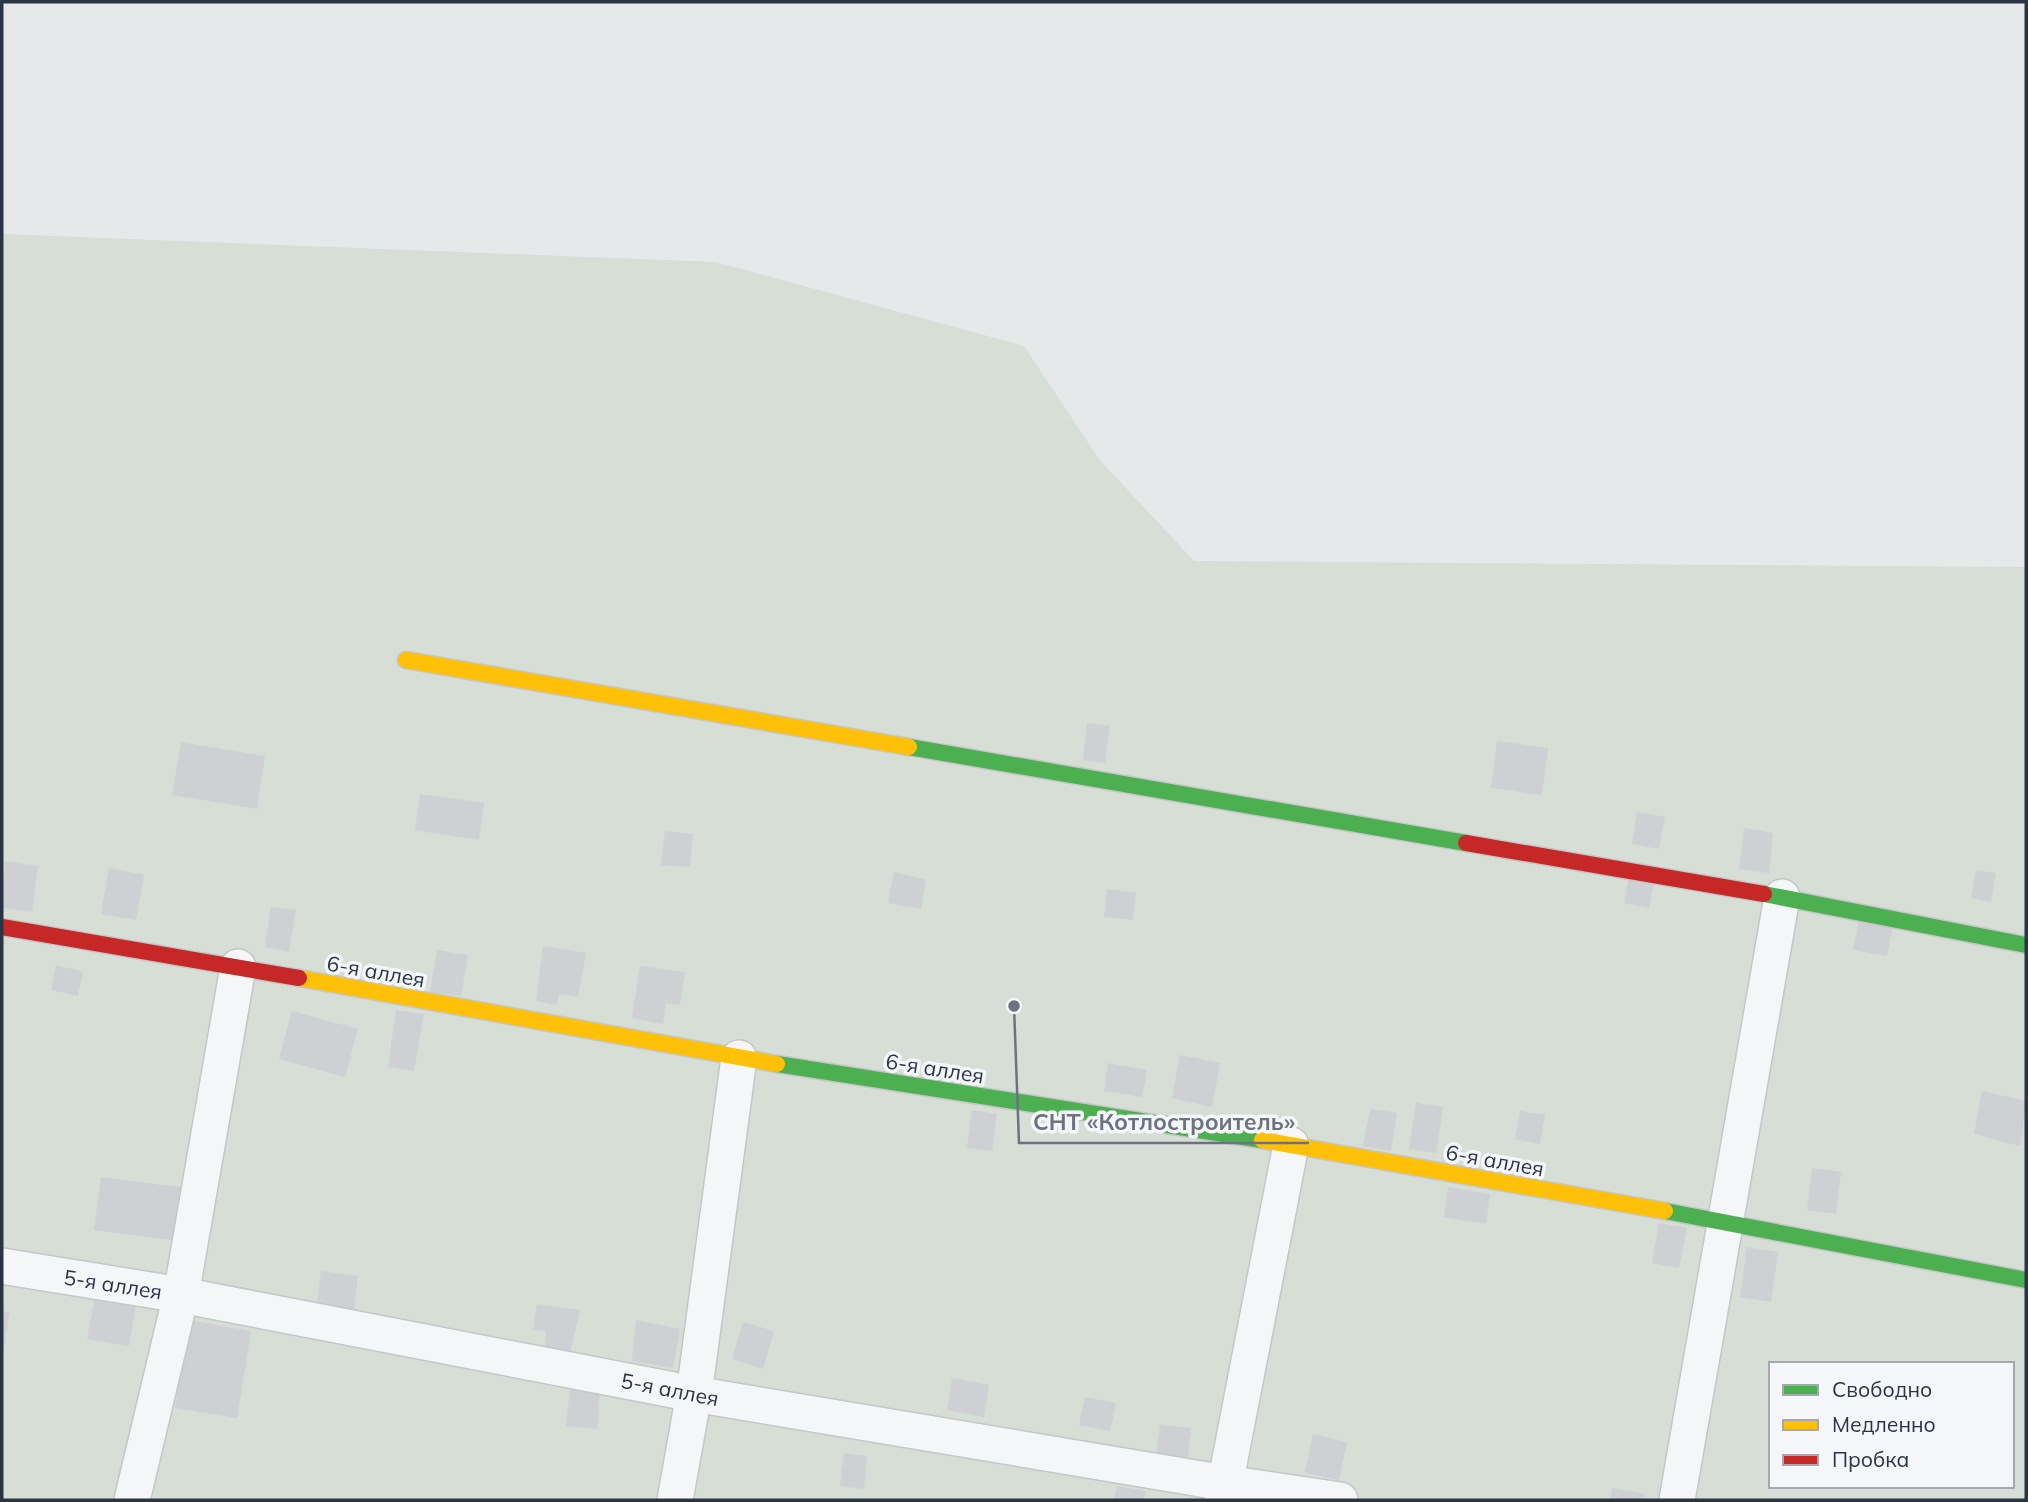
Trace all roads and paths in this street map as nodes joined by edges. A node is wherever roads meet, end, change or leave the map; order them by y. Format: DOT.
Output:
graph roads {
  1 [pos="406,660"];
  2 [pos="1782,897"];
  3 [pos="2,927"];
  4 [pos="2026,945"];
  5 [pos="238,967"];
  6 [pos="739,1058"];
  7 [pos="1292,1145"];
  8 [pos="1727,1222"];
  9 [pos="2,1266"];
  10 [pos="2026,1280"];
  11 [pos="181,1295"];
  12 [pos="694,1394"];
  13 [pos="1224,1492"];
  14 [pos="132,1500"];
  15 [pos="676,1500"];
  16 [pos="1340,1500"];
  17 [pos="1677,1500"];
  1 -- 2 [label="street"];
  2 -- 4 [label="street"];
  2 -- 8 [label="street"];
  3 -- 5 [label="street, 6-я аллея"];
  5 -- 6 [label="street, 6-я аллея"];
  5 -- 11 [label="street"];
  6 -- 7 [label="street, 6-я аллея"];
  6 -- 12 [label="street"];
  7 -- 8 [label="street, 6-я аллея"];
  7 -- 13 [label="street"];
  8 -- 10 [label="street, 6-я аллея"];
  8 -- 17 [label="street"];
  9 -- 11 [label="street, 5-я аллея"];
  11 -- 12 [label="street, 5-я аллея"];
  11 -- 14 [label="street"];
  12 -- 13 [label="street, 5-я аллея"];
  12 -- 15 [label="street"];
  13 -- 16 [label="street, 5-я аллея"];
}
